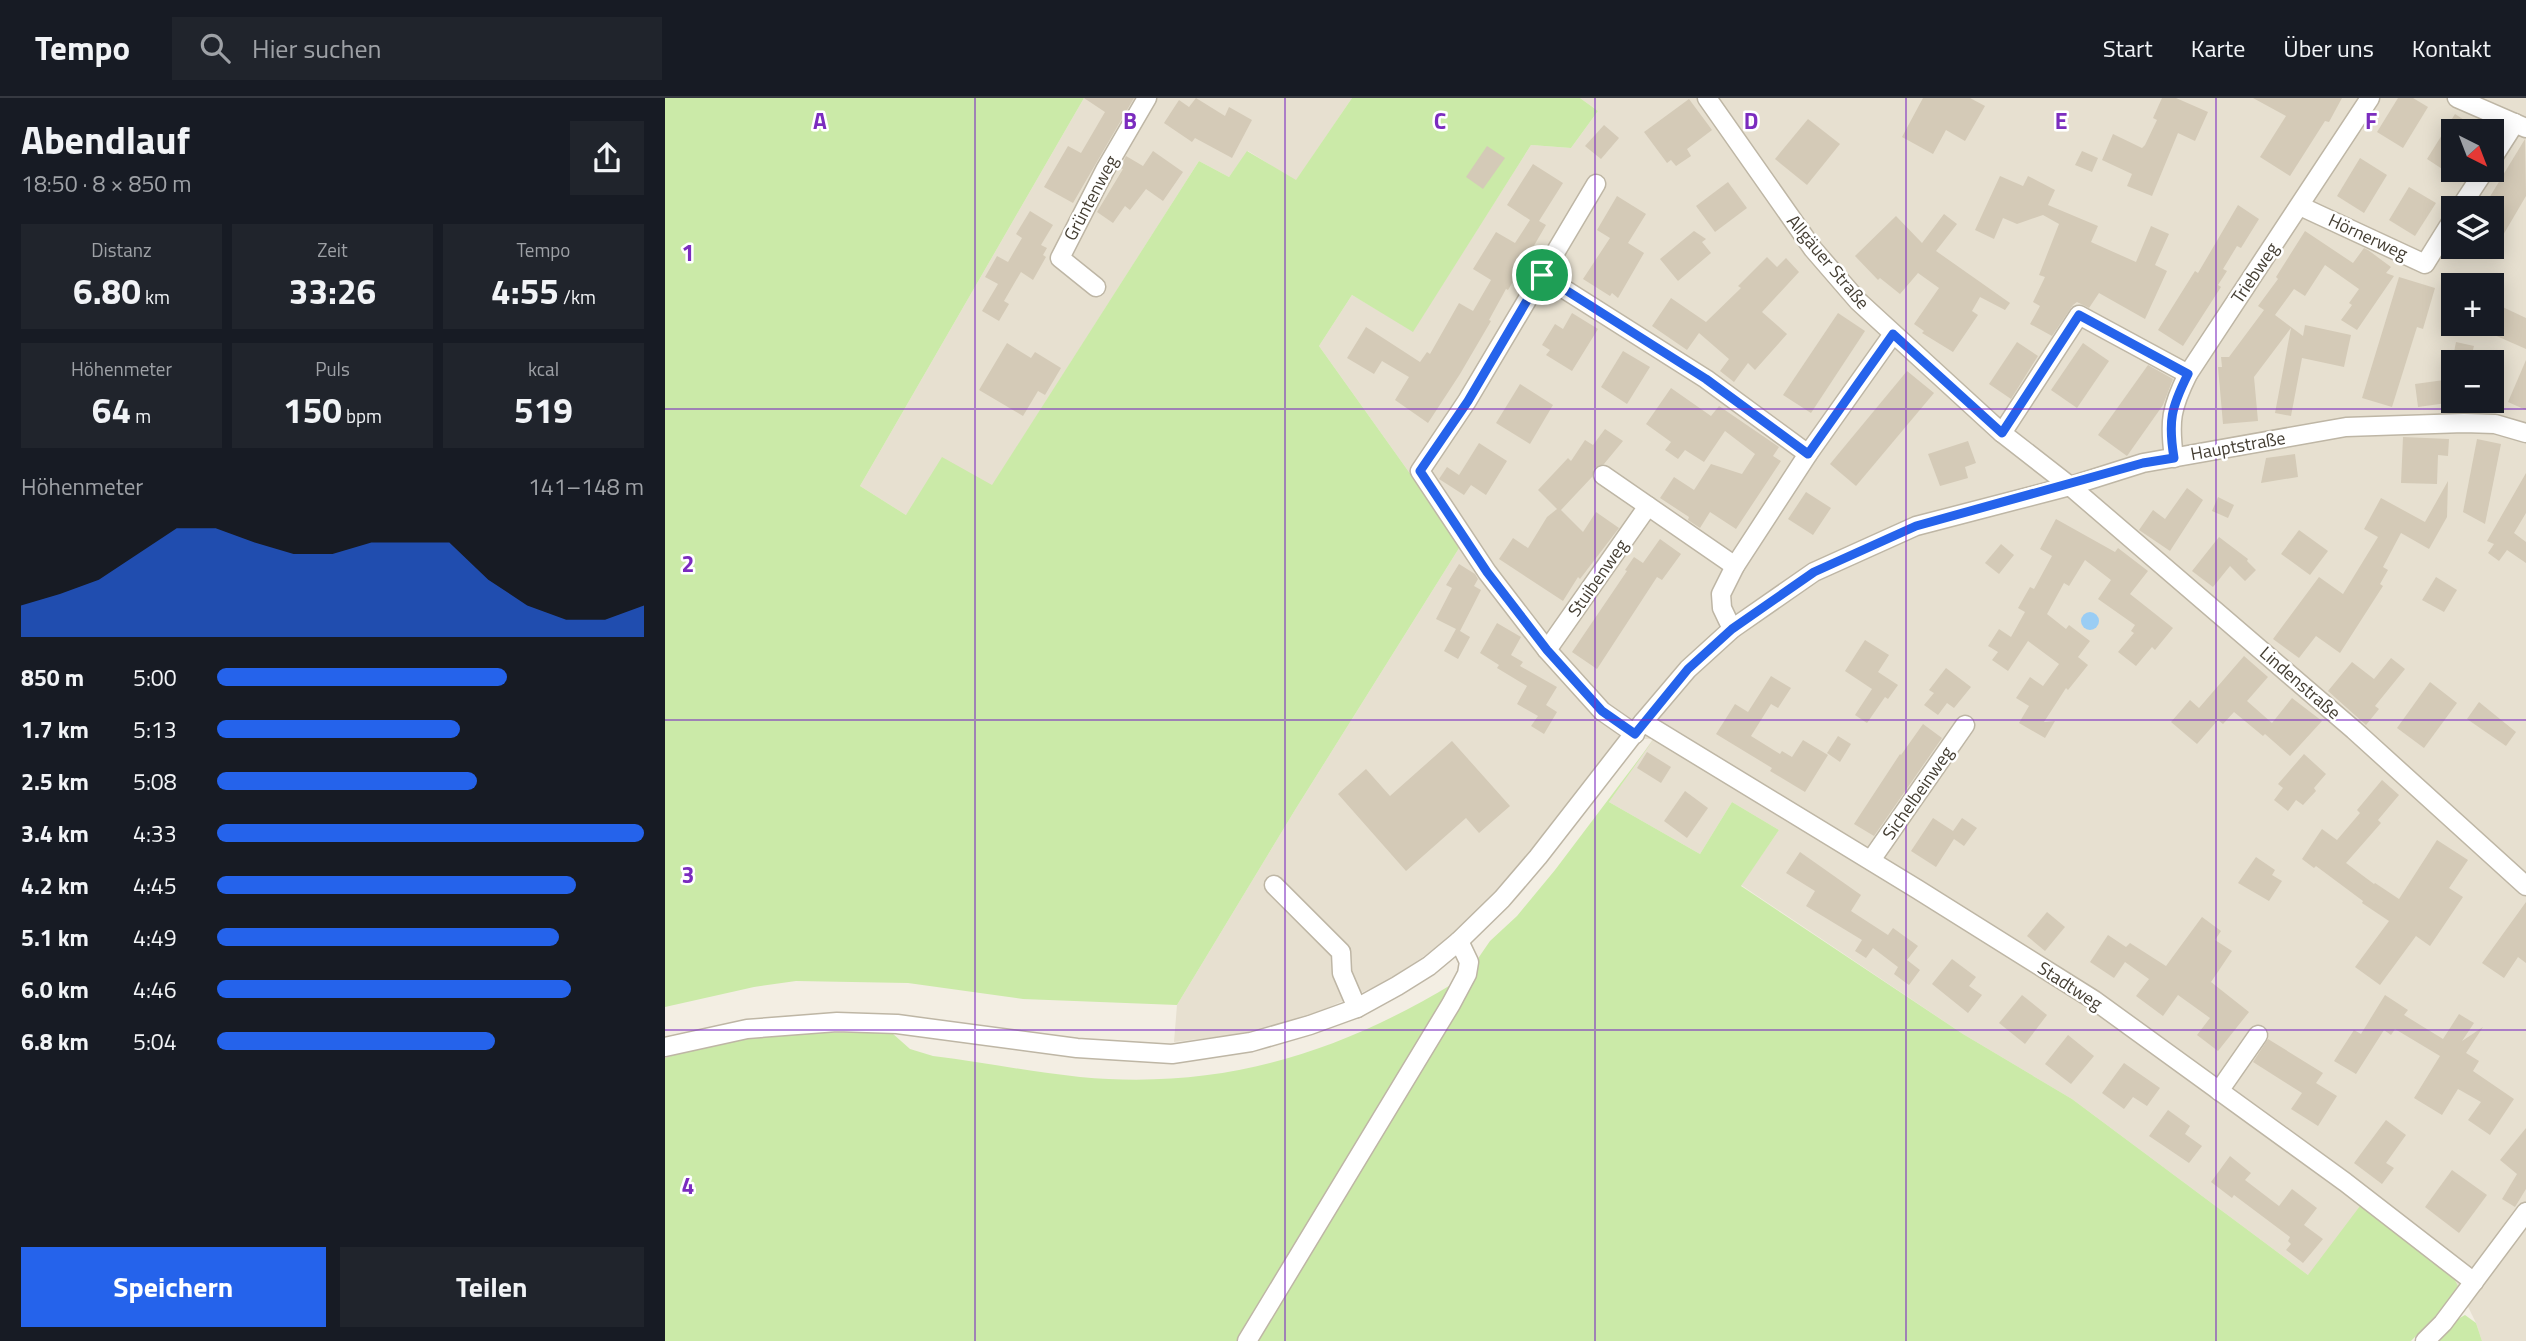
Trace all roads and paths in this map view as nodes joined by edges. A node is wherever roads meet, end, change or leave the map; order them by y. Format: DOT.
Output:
graph roads {
  1 [pos="1147,98"];
  2 [pos="1707,98"];
  3 [pos="2369,98"];
  4 [pos="2457,98"];
  5 [pos="2520,125"];
  6 [pos="2504,144"];
  7 [pos="1596,184"];
  8 [pos="2300,206"];
  9 [pos="2441,238"];
  10 [pos="1542,275"];
  11 [pos="1096,287"];
  12 [pos="1893,334"];
  13 [pos="2188,374"];
  14 [pos="2002,433"];
  15 [pos="2526,433"];
  16 [pos="1808,454"];
  17 [pos="2174,458"];
  18 [pos="1603,475"];
  19 [pos="2070,485"];
  20 [pos="1648,506"];
  21 [pos="1735,566"];
  22 [pos="1732,629"];
  23 [pos="1547,650"];
  24 [pos="1965,725"];
  25 [pos="1639,728"];
  26 [pos="1871,860"];
  27 [pos="1274,885"];
  28 [pos="2526,886"];
  29 [pos="1459,941"];
  30 [pos="1357,1008"];
  31 [pos="2258,1035"];
  32 [pos="665,1047"];
  33 [pos="2219,1091"];
  34 [pos="2526,1212"];
  35 [pos="2475,1282"];
  36 [pos="1247,1341"];
  37 [pos="2424,1341"];
  1 -- 11 [label="street, Grüntenweg"];
  2 -- 12 [label="street, Allgäuer Straße"];
  3 -- 8 [label="street, Triebweg"];
  4 -- 5 [label="street"];
  5 -- 6 [label="street"];
  7 -- 10 [label="street"];
  8 -- 9 [label="street, Hörnerweg"];
  8 -- 13 [label="street, Triebweg"];
  10 -- 16 [label="street"];
  10 -- 23 [label="street"];
  12 -- 14 [label="street, Allgäuer Straße"];
  12 -- 16 [label="street"];
  13 -- 14 [label="street"];
  13 -- 17 [label="street, Triebweg"];
  14 -- 19 [label="street, Allgäuer Straße"];
  15 -- 17 [label="street, Hauptstraße"];
  16 -- 21 [label="street"];
  17 -- 19 [label="street, Hauptstraße"];
  18 -- 20 [label="street"];
  19 -- 22 [label="street, Hauptstraße"];
  19 -- 28 [label="street, Lindenstraße"];
  20 -- 21 [label="street"];
  20 -- 23 [label="street, Stuibenweg"];
  21 -- 22 [label="street"];
  22 -- 25 [label="street, Hauptstraße"];
  23 -- 25 [label="street"];
  24 -- 26 [label="street, Sichelbeinweg"];
  25 -- 26 [label="street, Stadtweg"];
  25 -- 29 [label="street, Hauptstraße"];
  26 -- 33 [label="street, Stadtweg"];
  27 -- 30 [label="street"];
  29 -- 30 [label="street, Hauptstraße"];
  29 -- 36 [label="street"];
  30 -- 32 [label="street, Hauptstraße"];
  31 -- 33 [label="street"];
  33 -- 35 [label="street, Stadtweg"];
  34 -- 35 [label="street"];
  35 -- 37 [label="street"];
}
